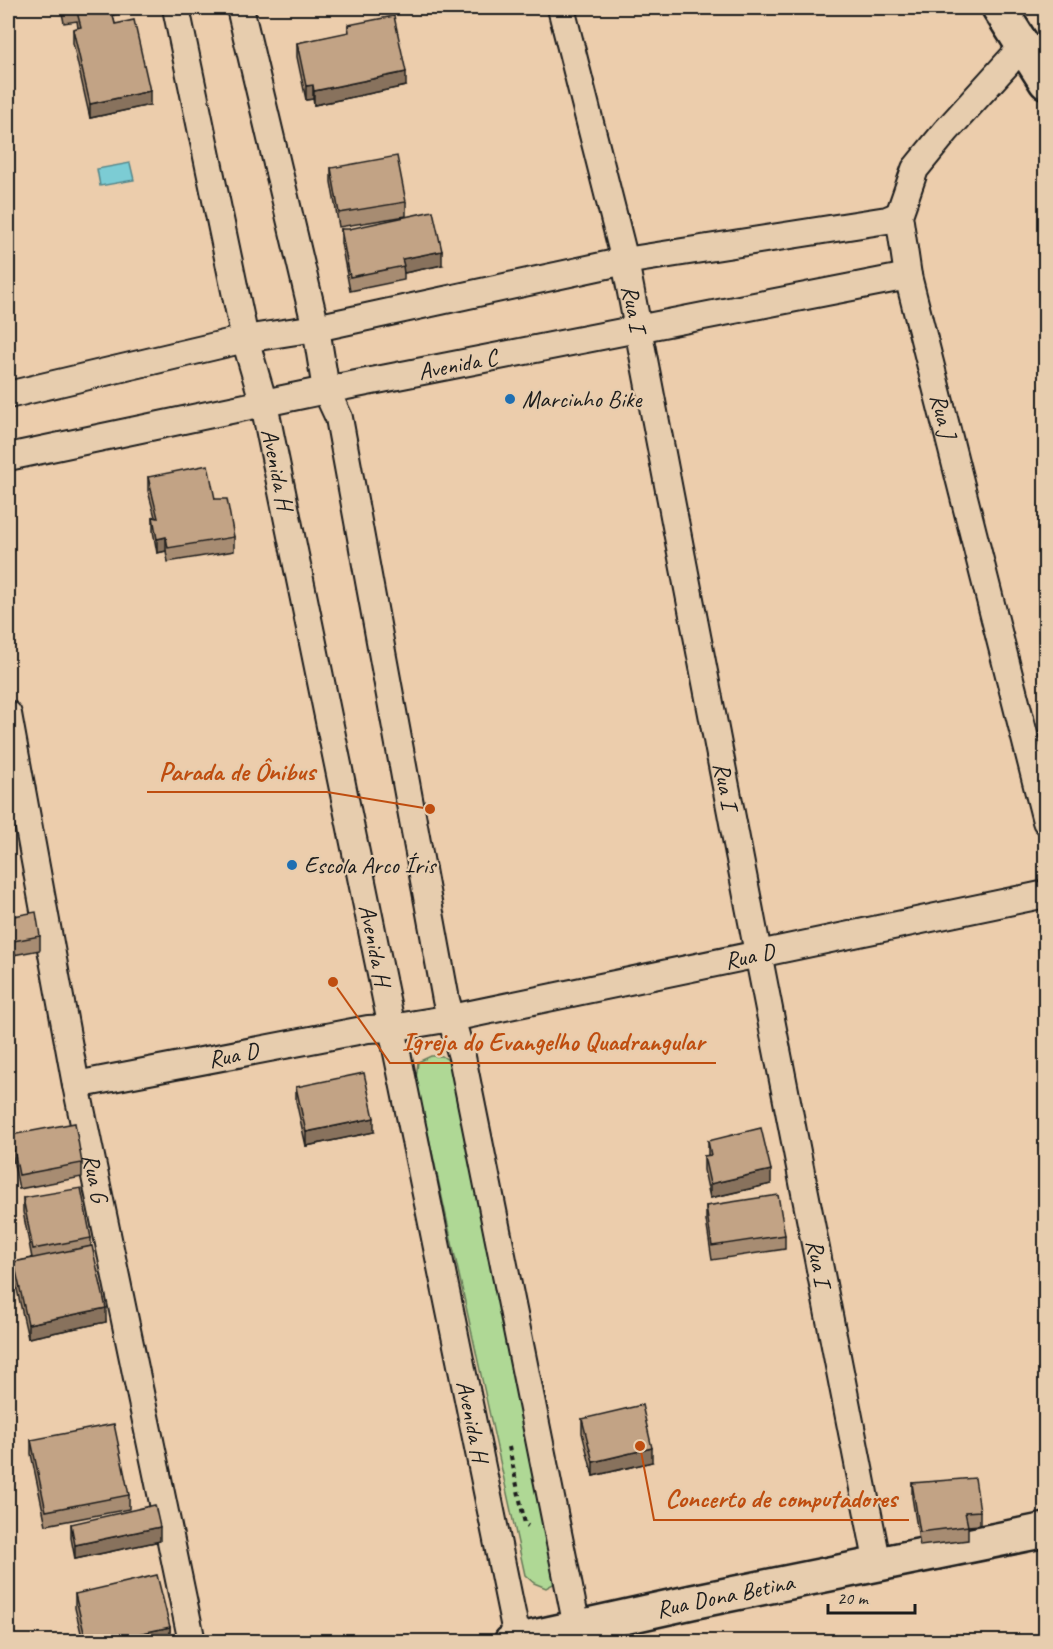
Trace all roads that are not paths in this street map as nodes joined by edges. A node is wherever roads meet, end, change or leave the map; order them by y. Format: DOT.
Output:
graph roads {
  1 [pos="176,8"];
  2 [pos="240,8"];
  3 [pos="561,8"];
  4 [pos="999,8"];
  5 [pos="1023,46"];
  6 [pos="1046,82"];
  7 [pos="899,215"];
  8 [pos="626,261"];
  9 [pos="908,276"];
  10 [pos="316,328"];
  11 [pos="638,329"];
  12 [pos="245,339"];
  13 [pos="326,390"];
  14 [pos="8,395"];
  15 [pos="264,404"];
  16 [pos="8,457"];
  17 [pos="8,714"];
  18 [pos="1046,821"];
  19 [pos="1046,894"];
  20 [pos="758,953"];
  21 [pos="452,1018"];
  22 [pos="391,1028"];
  23 [pos="76,1085"];
  24 [pos="1046,1530"];
  25 [pos="878,1565"];
  26 [pos="541,1636"];
  27 [pos="192,1641"];
  1 -- 12 [label="street, Avenida H"];
  2 -- 10 [label="street"];
  3 -- 8 [label="street, Rua I"];
  4 -- 5 [label="street"];
  5 -- 6 [label="street"];
  5 -- 7 [label="street, Rua J"];
  7 -- 8 [label="street"];
  7 -- 9 [label="street, Rua J"];
  8 -- 10 [label="street"];
  8 -- 11 [label="street, Rua I"];
  9 -- 11 [label="street, Avenida C"];
  9 -- 18 [label="street, Rua J"];
  10 -- 12 [label="street"];
  10 -- 13 [label="street"];
  11 -- 13 [label="street, Avenida C"];
  11 -- 20 [label="street, Rua I"];
  12 -- 14 [label="street"];
  12 -- 15 [label="street, Avenida H"];
  13 -- 15 [label="street, Avenida C"];
  13 -- 21 [label="street"];
  15 -- 16 [label="street, Avenida C"];
  15 -- 22 [label="street, Avenida H"];
  17 -- 23 [label="street, Rua G"];
  19 -- 20 [label="street, Rua D"];
  20 -- 21 [label="street, Rua D"];
  20 -- 25 [label="street, Rua I"];
  21 -- 22 [label="street, Rua D"];
  21 -- 26 [label="street"];
  22 -- 23 [label="street, Rua D"];
  22 -- 26 [label="street, Avenida H"];
  23 -- 27 [label="street, Rua G"];
  24 -- 25 [label="street, Rua Dona Betina"];
  25 -- 26 [label="street, Rua Dona Betina"];
}
